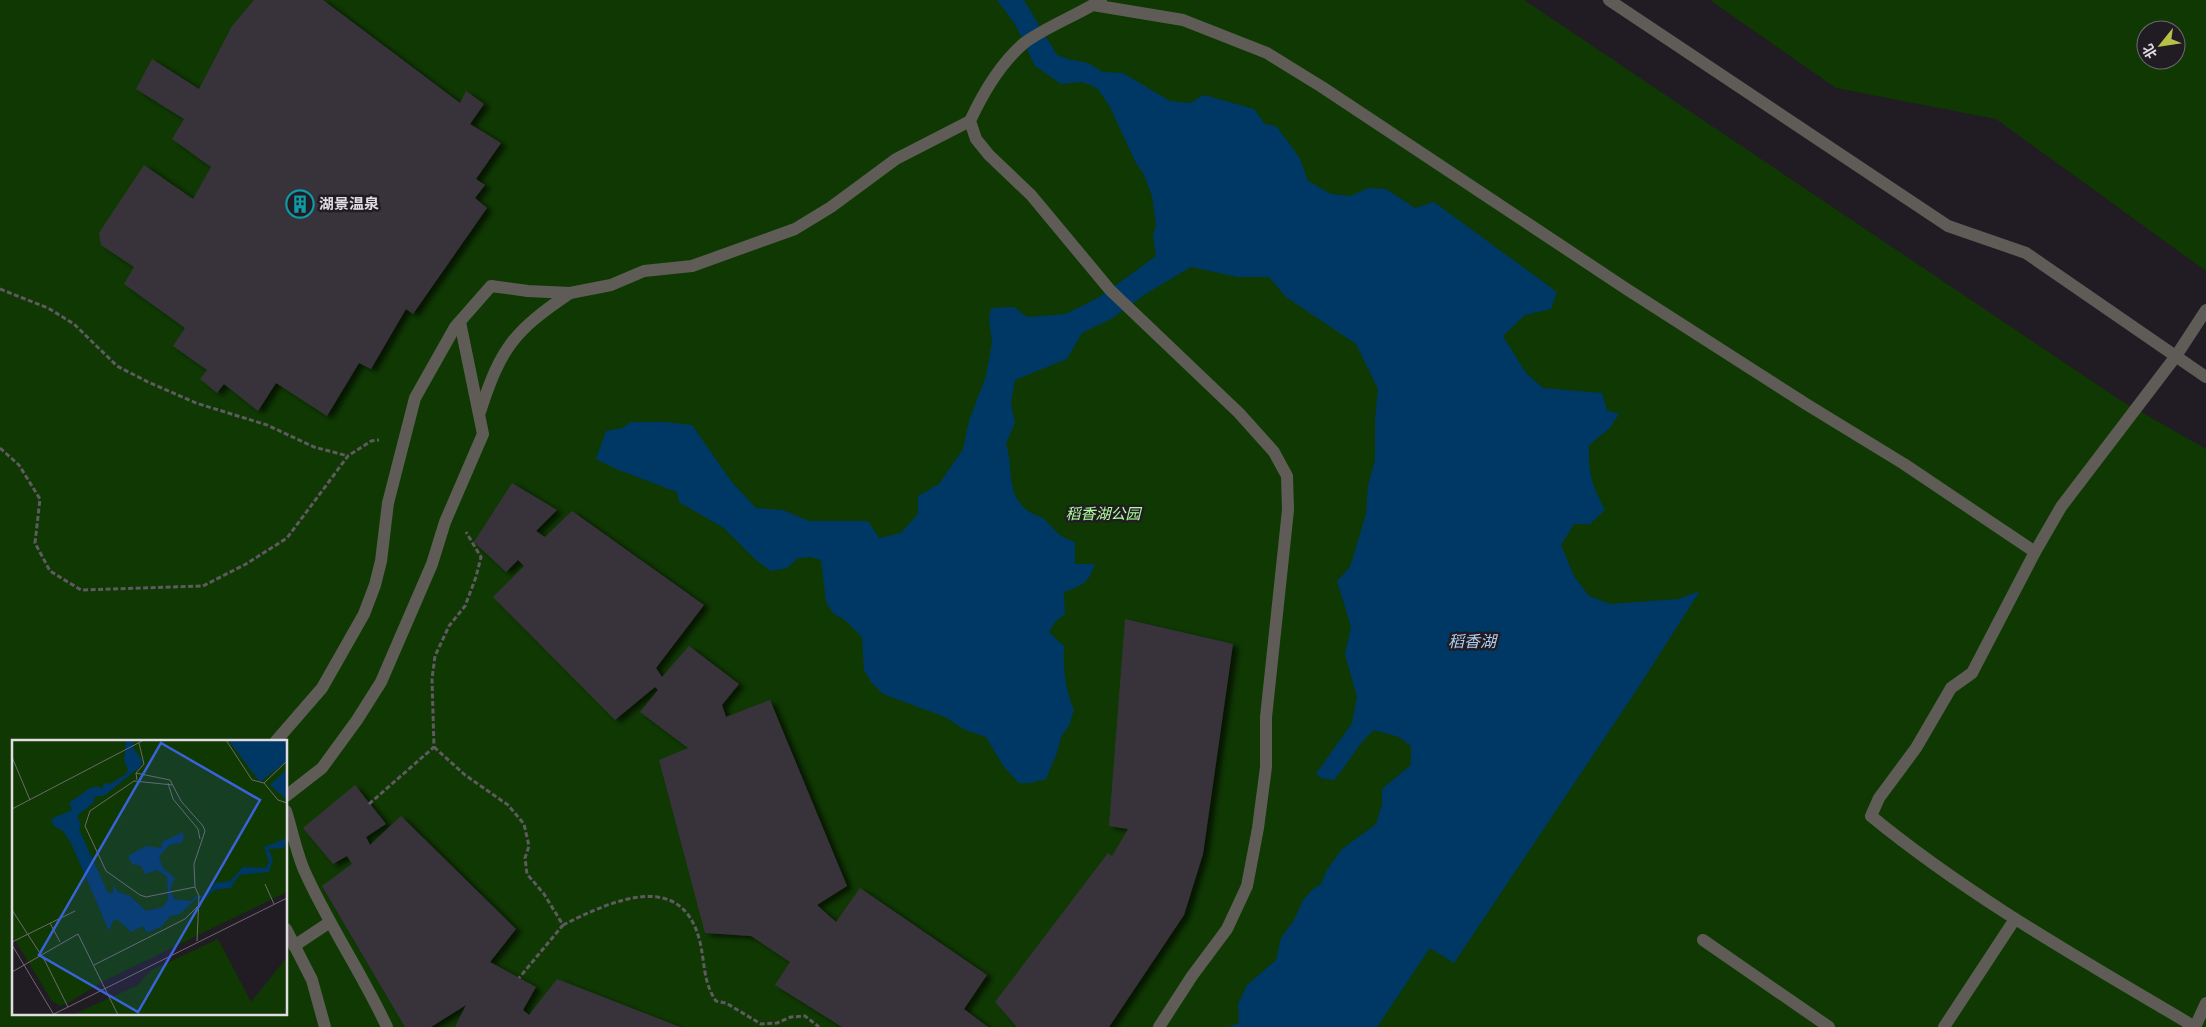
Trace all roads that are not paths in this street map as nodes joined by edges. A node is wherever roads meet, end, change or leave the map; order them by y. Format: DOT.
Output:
graph roads {
  1 [pos="1610,0"];
  2 [pos="1097,3"];
  3 [pos="970,121"];
  4 [pos="570,293"];
  5 [pos="2206,310"];
  6 [pos="460,322"];
  7 [pos="2176,356"];
  8 [pos="2206,377"];
  9 [pos="479,415"];
  10 [pos="2035,552"];
  11 [pos="277,740"];
  12 [pos="288,794"];
  13 [pos="288,817"];
  14 [pos="2015,919"];
  15 [pos="330,922"];
  16 [pos="288,933"];
  17 [pos="1703,940"];
  18 [pos="294,946"];
  19 [pos="2206,1003"];
  20 [pos="324,1027"];
  21 [pos="386,1027"];
  22 [pos="1159,1027"];
  23 [pos="1829,1027"];
  24 [pos="1944,1027"];
  25 [pos="2195,1027"];
  1 -- 7 [label="street"];
  2 -- 3 [label="street"];
  2 -- 10 [label="street"];
  3 -- 4 [label="street"];
  3 -- 22 [label="street"];
  4 -- 6 [label="street"];
  4 -- 9 [label="street"];
  5 -- 7 [label="street"];
  6 -- 9 [label="street"];
  6 -- 11 [label="street"];
  7 -- 8 [label="street"];
  7 -- 10 [label="street"];
  9 -- 12 [label="street"];
  10 -- 14 [label="street"];
  13 -- 15 [label="street"];
  14 -- 24 [label="street"];
  14 -- 25 [label="street"];
  15 -- 18 [label="street"];
  15 -- 21 [label="street"];
  16 -- 18 [label="street"];
  17 -- 23 [label="street"];
  18 -- 20 [label="street"];
  19 -- 25 [label="street"];
}
